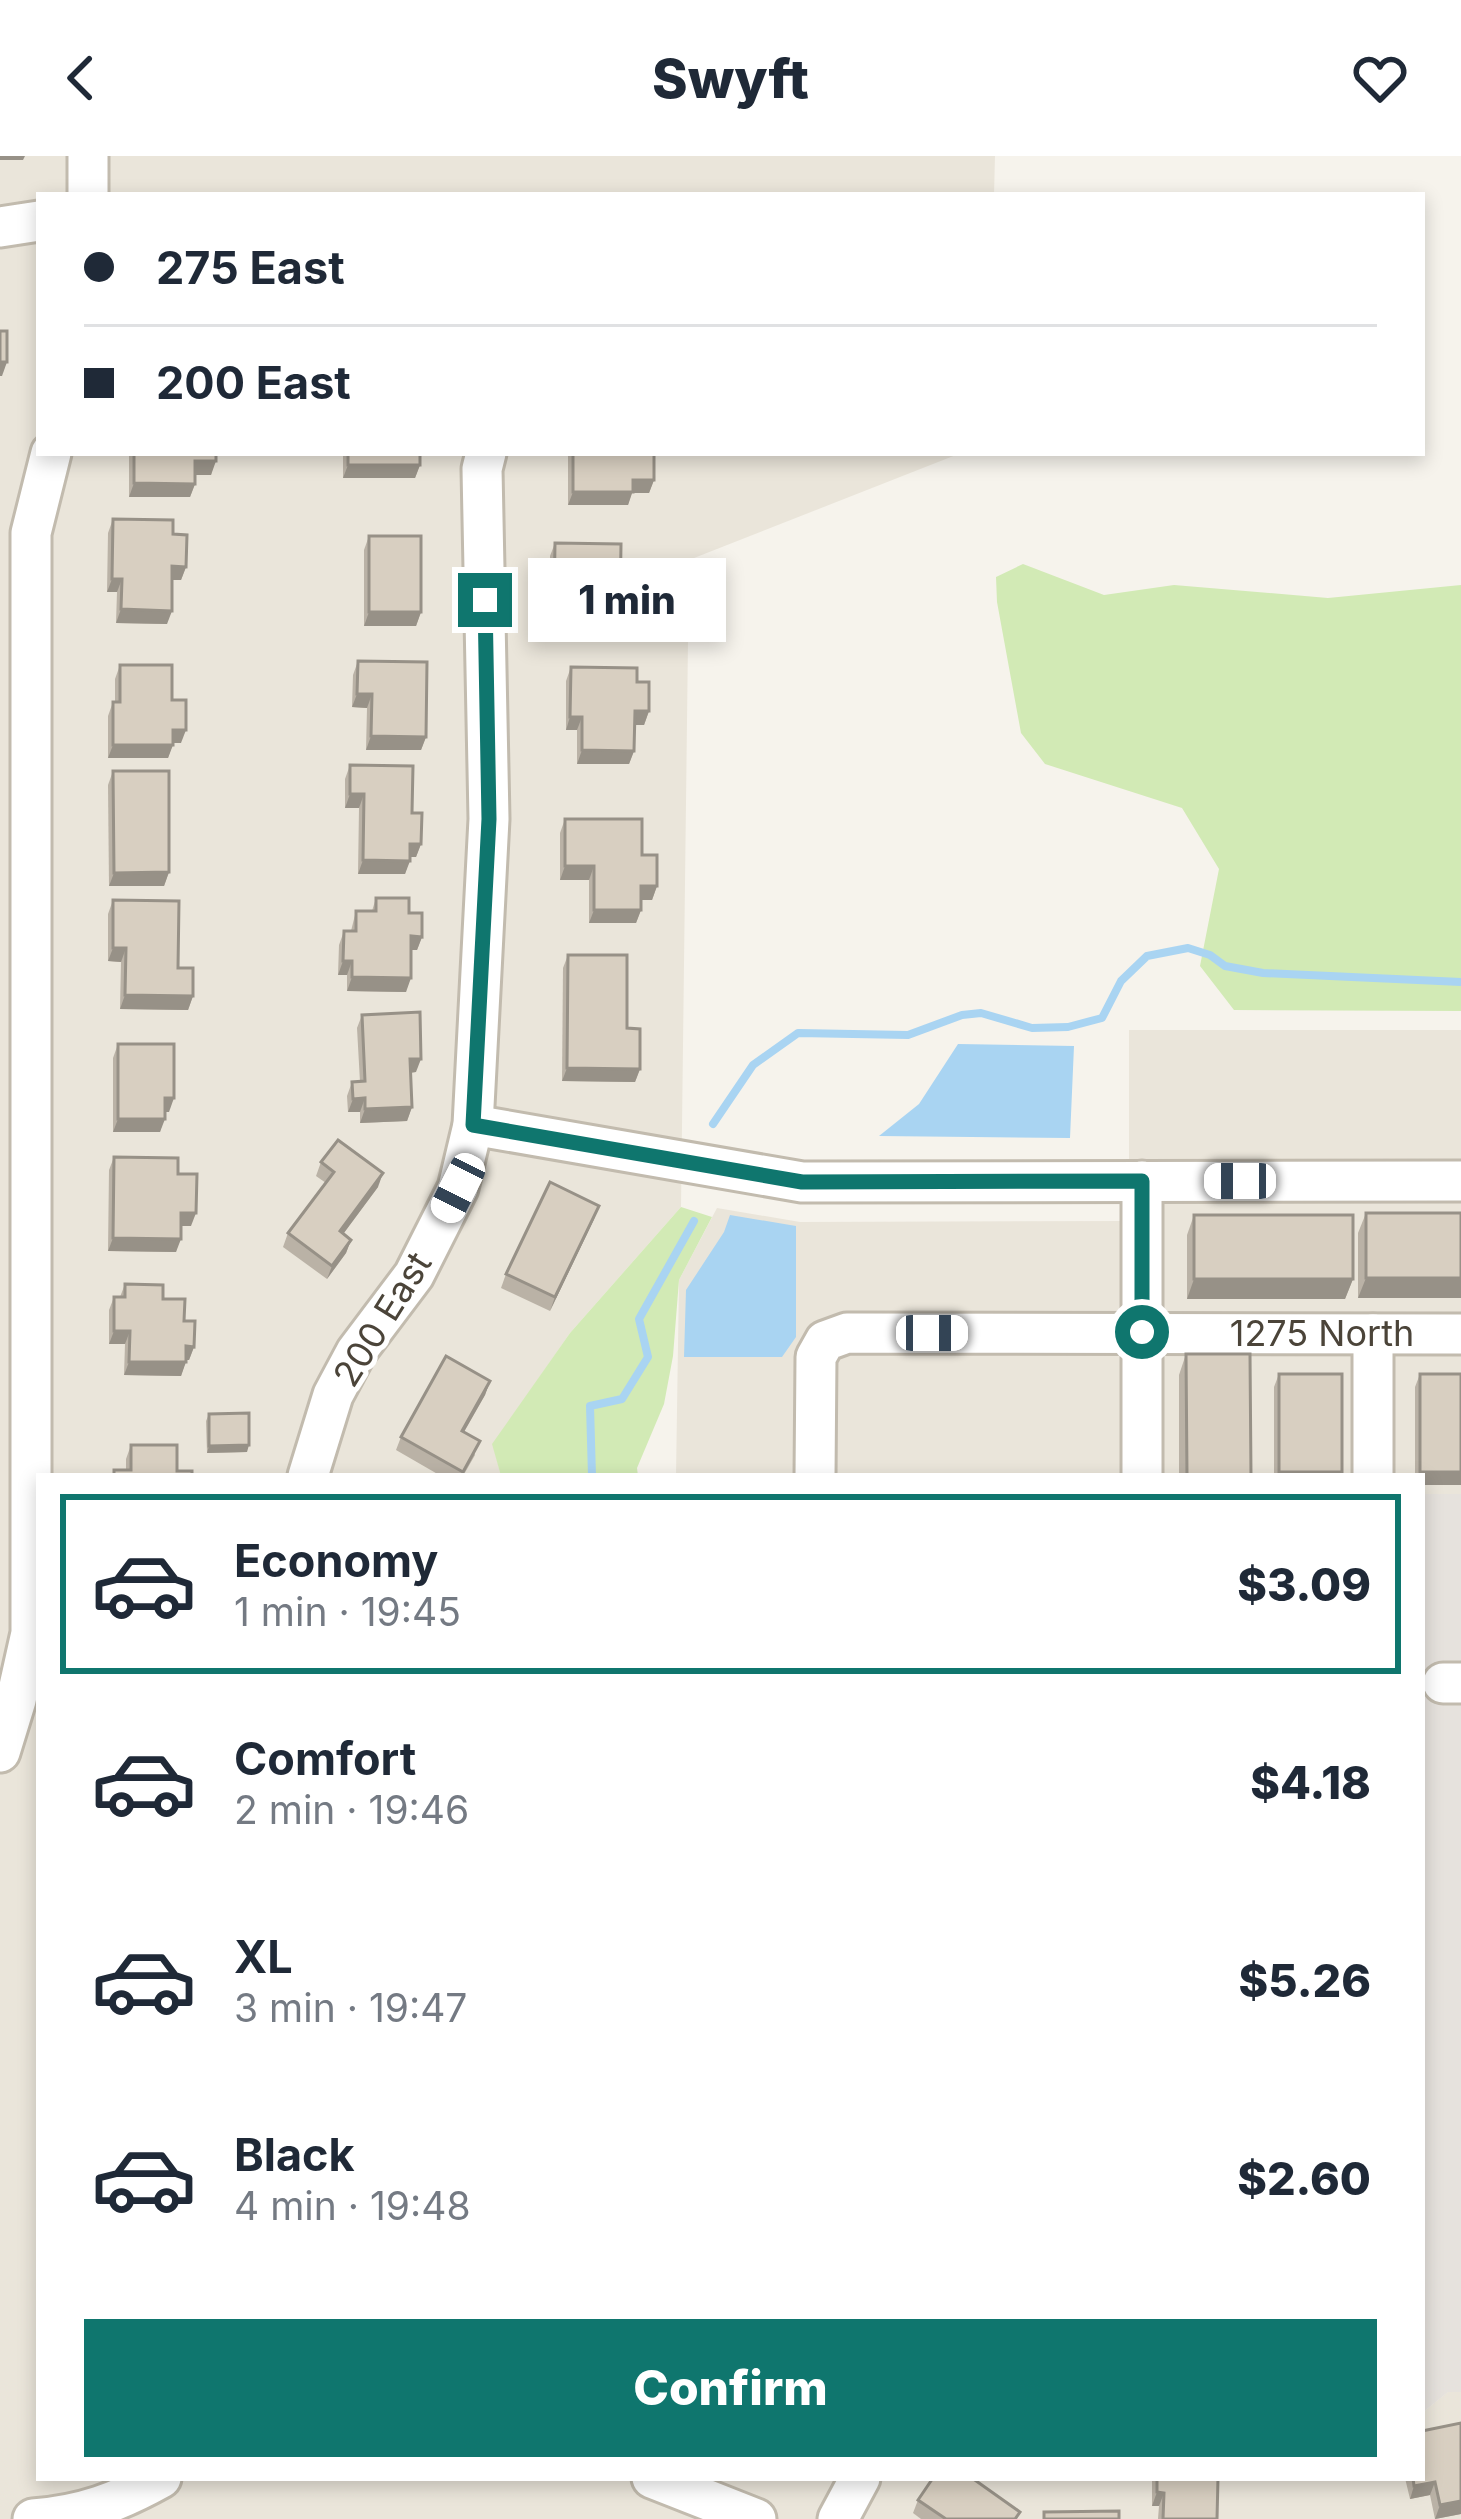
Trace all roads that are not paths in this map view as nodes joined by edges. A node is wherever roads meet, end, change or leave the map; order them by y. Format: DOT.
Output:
graph roads {
  1 [pos="88,156"];
  2 [pos="88,192"];
  3 [pos="36,221"];
  4 [pos="0,227"];
  5 [pos="50,456"];
  6 [pos="485,456"];
  7 [pos="473,1125"];
  8 [pos="1461,1180"];
  9 [pos="1142,1181"];
  10 [pos="1142,1332"];
  11 [pos="1372,1334"];
  12 [pos="1461,1334"];
  13 [pos="309,1473"];
  14 [pos="815,1473"];
  15 [pos="1142,1473"];
  16 [pos="1372,1473"];
  17 [pos="35,1633"];
  18 [pos="0,1752"];
  19 [pos="150,2481"];
  20 [pos="660,2481"];
  21 [pos="858,2481"];
  22 [pos="33,2519"];
  23 [pos="756,2519"];
  24 [pos="838,2519"];
  1 -- 2 [label="street"];
  3 -- 4 [label="street"];
  5 -- 17 [label="street"];
  6 -- 7 [label="street, 200 East"];
  7 -- 9 [label="street"];
  7 -- 13 [label="street, 200 East"];
  8 -- 9 [label="street"];
  9 -- 10 [label="street"];
  10 -- 11 [label="street, 1275 North"];
  10 -- 14 [label="street, 1275 North"];
  10 -- 15 [label="street"];
  11 -- 12 [label="street, 1275 North"];
  11 -- 16 [label="street"];
  17 -- 18 [label="street"];
  19 -- 22 [label="street"];
  20 -- 23 [label="street"];
  21 -- 24 [label="street"];
}
